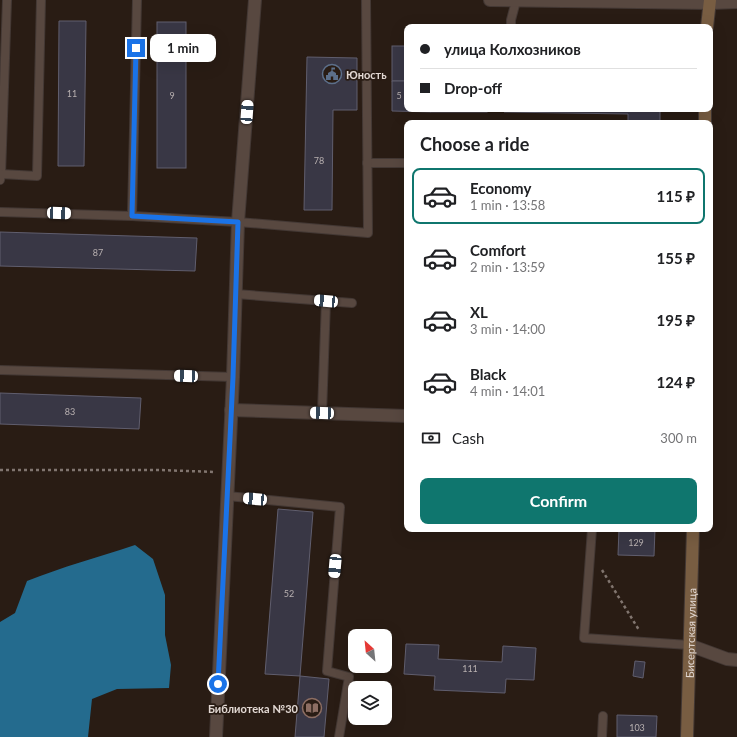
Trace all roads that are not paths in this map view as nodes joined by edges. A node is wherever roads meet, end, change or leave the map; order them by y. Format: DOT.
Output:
graph roads {
  1 [pos="7,0"];
  2 [pos="41,0"];
  3 [pos="137,0"];
  4 [pos="255,0"];
  5 [pos="366,0"];
  6 [pos="490,0"];
  7 [pos="516,1"];
  8 [pos="539,1"];
  9 [pos="710,2"];
  10 [pos="737,2"];
  11 [pos="511,24"];
  12 [pos="707,24"];
  13 [pos="367,163"];
  14 [pos="404,163"];
  15 [pos="0,176"];
  16 [pos="0,212"];
  17 [pos="132,216"];
  18 [pos="238,222"];
  19 [pos="236,294"];
  20 [pos="326,301"];
  21 [pos="352,303"];
  22 [pos="0,370"];
  23 [pos="233,377"];
  24 [pos="231,410"];
  25 [pos="322,413"];
  26 [pos="404,416"];
  27 [pos="227,496"];
  28 [pos="592,532"];
  29 [pos="693,532"];
  30 [pos="689,645"];
  31 [pos="737,660"];
  32 [pos="602,716"];
  33 [pos="216,737"];
  34 [pos="339,737"];
  35 [pos="602,737"];
  36 [pos="687,737"];
  1 -- 15 [label="lane"];
  2 -- 15 [label="lane"];
  3 -- 17 [label="lane"];
  4 -- 18 [label="street"];
  5 -- 13 [label="lane"];
  6 -- 7 [label="street"];
  7 -- 8 [label="street"];
  7 -- 11 [label="lane"];
  8 -- 9 [label="street"];
  9 -- 10 [label="street"];
  9 -- 12 [label="main road"];
  13 -- 14 [label="lane"];
  13 -- 18 [label="lane"];
  16 -- 17 [label="lane"];
  17 -- 18 [label="lane"];
  18 -- 19 [label="street"];
  19 -- 20 [label="lane"];
  19 -- 23 [label="street"];
  20 -- 21 [label="lane"];
  20 -- 25 [label="lane"];
  22 -- 23 [label="lane"];
  23 -- 24 [label="street"];
  24 -- 25 [label="street"];
  24 -- 27 [label="street"];
  25 -- 26 [label="street"];
  27 -- 33 [label="street"];
  27 -- 34 [label="lane"];
  28 -- 30 [label="lane"];
  29 -- 30 [label="main road, Бисертская улица"];
  30 -- 31 [label="street"];
  30 -- 36 [label="main road, Бисертская улица"];
  32 -- 35 [label="lane"];
}
